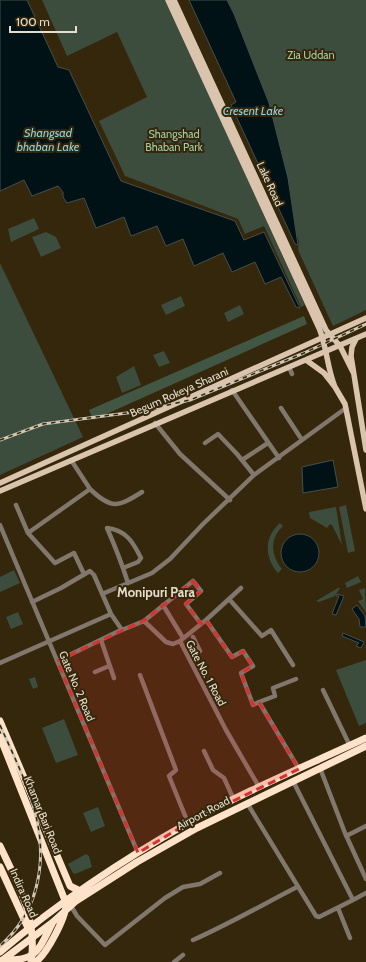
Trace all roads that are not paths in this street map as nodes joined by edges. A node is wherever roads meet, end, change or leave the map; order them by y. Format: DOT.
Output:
graph roads {
  1 [pos="168,0"];
  2 [pos="174,0"];
  3 [pos="366,318"];
  4 [pos="366,334"];
  5 [pos="330,336"];
  6 [pos="323,339"];
  7 [pos="356,339"];
  8 [pos="340,346"];
  9 [pos="325,352"];
  10 [pos="306,360"];
  11 [pos="289,367"];
  12 [pos="353,372"];
  13 [pos="292,374"];
  14 [pos="335,387"];
  15 [pos="232,390"];
  16 [pos="281,408"];
  17 [pos="346,408"];
  18 [pos="155,423"];
  19 [pos="302,440"];
  20 [pos="205,443"];
  21 [pos="268,443"];
  22 [pos="366,450"];
  23 [pos="279,458"];
  24 [pos="71,460"];
  25 [pos="242,460"];
  26 [pos="254,476"];
  27 [pos="0,483"];
  28 [pos="90,489"];
  29 [pos="0,491"];
  30 [pos="142,492"];
  31 [pos="230,500"];
  32 [pos="16,505"];
  33 [pos="366,509"];
  34 [pos="0,525"];
  35 [pos="28,532"];
  36 [pos="123,568"];
  37 [pos="84,574"];
  38 [pos="128,583"];
  39 [pos="241,588"];
  40 [pos="102,594"];
  41 [pos="228,599"];
  42 [pos="32,602"];
  43 [pos="162,605"];
  44 [pos="111,614"];
  45 [pos="206,620"];
  46 [pos="144,621"];
  47 [pos="201,624"];
  48 [pos="121,630"];
  49 [pos="193,637"];
  50 [pos="181,639"];
  51 [pos="48,640"];
  52 [pos="101,640"];
  53 [pos="189,657"];
  54 [pos="57,661"];
  55 [pos="0,663"];
  56 [pos="293,665"];
  57 [pos="109,666"];
  58 [pos="95,672"];
  59 [pos="140,675"];
  60 [pos="114,678"];
  61 [pos="296,679"];
  62 [pos="323,690"];
  63 [pos="260,702"];
  64 [pos="0,720"];
  65 [pos="0,737"];
  66 [pos="366,738"];
  67 [pos="350,746"];
  68 [pos="366,746"];
  69 [pos="204,751"];
  70 [pos="320,768"];
  71 [pos="299,769"];
  72 [pos="293,781"];
  73 [pos="259,788"];
  74 [pos="234,800"];
  75 [pos="247,803"];
  76 [pos="188,823"];
  77 [pos="366,826"];
  78 [pos="346,836"];
  79 [pos="0,846"];
  80 [pos="138,853"];
  81 [pos="0,867"];
  82 [pos="220,873"];
  83 [pos="110,875"];
  84 [pos="366,879"];
  85 [pos="297,887"];
  86 [pos="80,891"];
  87 [pos="366,893"];
  88 [pos="353,900"];
  89 [pos="67,906"];
  90 [pos="338,908"];
  91 [pos="53,922"];
  92 [pos="28,928"];
  93 [pos="350,938"];
  94 [pos="193,940"];
  95 [pos="0,951"];
  96 [pos="183,955"];
  97 [pos="1,961"];
  98 [pos="19,961"];
  99 [pos="31,962"];
  100 [pos="35,962"];
  101 [pos="174,962"];
  1 -- 6 [label="main road"];
  2 -- 5 [label="main road, Lake Road"];
  3 -- 5 [label="main road, Begum Rokeya Sharani"];
  4 -- 7 [label="main road, Begum Rokeya Sharani"];
  5 -- 6 [label="main road, Begum Rokeya Sharani"];
  5 -- 8 [label="main road, Lake Road"];
  6 -- 9 [label="main road"];
  6 -- 27 [label="main road, Begum Rokeya Sharani"];
  7 -- 8 [label="main road, Begum Rokeya Sharani"];
  7 -- 12 [label="main road"];
  8 -- 9 [label="main road, Begum Rokeya Sharani"];
  8 -- 12 [label="main road, Lake Road"];
  9 -- 10 [label="main road, Begum Rokeya Sharani"];
  9 -- 14 [label="main road"];
  10 -- 11 [label="main road, Begum Rokeya Sharani"];
  10 -- 14 [label="main road"];
  11 -- 13 [label="street"];
  11 -- 15 [label="main road, Begum Rokeya Sharani"];
  12 -- 22 [label="main road"];
  14 -- 17 [label="main road"];
  15 -- 18 [label="main road, Begum Rokeya Sharani"];
  15 -- 21 [label="street"];
  16 -- 19 [label="street"];
  17 -- 19 [label="street"];
  17 -- 33 [label="main road"];
  18 -- 24 [label="main road, Begum Rokeya Sharani"];
  18 -- 31 [label="street"];
  19 -- 23 [label="street"];
  20 -- 25 [label="street"];
  21 -- 23 [label="street"];
  21 -- 25 [label="street"];
  23 -- 26 [label="street"];
  24 -- 28 [label="street"];
  24 -- 29 [label="main road, Begum Rokeya Sharani"];
  25 -- 26 [label="street"];
  26 -- 31 [label="street"];
  28 -- 30 [label="street"];
  28 -- 35 [label="street"];
  31 -- 38 [label="street"];
  32 -- 35 [label="street"];
  34 -- 42 [label="street, Gate No. 2 Road"];
  35 -- 37 [label="street"];
  36 -- 36 [label="street"];
  36 -- 38 [label="street"];
  37 -- 40 [label="street"];
  37 -- 42 [label="street"];
  38 -- 40 [label="street"];
  39 -- 41 [label="street"];
  40 -- 44 [label="street"];
  41 -- 45 [label="street"];
  41 -- 56 [label="street"];
  42 -- 51 [label="street, Gate No. 2 Road"];
  43 -- 46 [label="street"];
  43 -- 47 [label="street"];
  43 -- 50 [label="street"];
  44 -- 48 [label="street"];
  44 -- 51 [label="street"];
  45 -- 47 [label="street"];
  45 -- 63 [label="street"];
  46 -- 48 [label="street"];
  46 -- 50 [label="street, Gate No. 1 Road"];
  47 -- 50 [label="street"];
  48 -- 52 [label="street"];
  49 -- 53 [label="street"];
  50 -- 53 [label="street, Gate No. 1 Road"];
  51 -- 54 [label="street, Gate No. 2 Road"];
  51 -- 55 [label="street"];
  52 -- 54 [label="street"];
  52 -- 57 [label="street"];
  53 -- 73 [label="street, Gate No. 1 Road"];
  54 -- 80 [label="street, Gate No. 2 Road"];
  57 -- 58 [label="street"];
  57 -- 60 [label="street"];
  59 -- 76 [label="street"];
  61 -- 63 [label="street"];
  62 -- 67 [label="street"];
  63 -- 71 [label="street"];
  64 -- 86 [label="highway"];
  65 -- 89 [label="highway, Khamar Bari Road"];
  66 -- 67 [label="highway, Airport Road"];
  67 -- 71 [label="highway, Airport Road"];
  68 -- 70 [label="highway, Airport Road"];
  69 -- 74 [label="street"];
  70 -- 72 [label="highway, Airport Road"];
  70 -- 78 [label="street"];
  71 -- 73 [label="highway, Airport Road"];
  72 -- 75 [label="highway, Airport Road"];
  72 -- 88 [label="street"];
  73 -- 74 [label="highway, Airport Road"];
  74 -- 76 [label="highway, Airport Road"];
  75 -- 83 [label="highway, Airport Road"];
  75 -- 85 [label="street"];
  76 -- 80 [label="highway, Airport Road"];
  77 -- 78 [label="street"];
  78 -- 84 [label="street"];
  79 -- 99 [label="highway, bridge"];
  80 -- 83 [label="highway, Airport Road"];
  81 -- 92 [label="highway, Indira Road"];
  82 -- 89 [label="street"];
  83 -- 86 [label="highway, Airport Road"];
  83 -- 89 [label="highway, Airport Road"];
  85 -- 90 [label="street"];
  85 -- 94 [label="street"];
  86 -- 89 [label="highway, Airport Road"];
  87 -- 88 [label="street"];
  88 -- 90 [label="street"];
  89 -- 91 [label="highway"];
  89 -- 92 [label="highway, Airport Road"];
  89 -- 100 [label="highway"];
  90 -- 93 [label="street"];
  91 -- 97 [label="highway"];
  91 -- 98 [label="highway"];
  92 -- 95 [label="highway, Airport Road"];
  96 -- 101 [label="street"];
  97 -- 98 [label="highway"];
}
